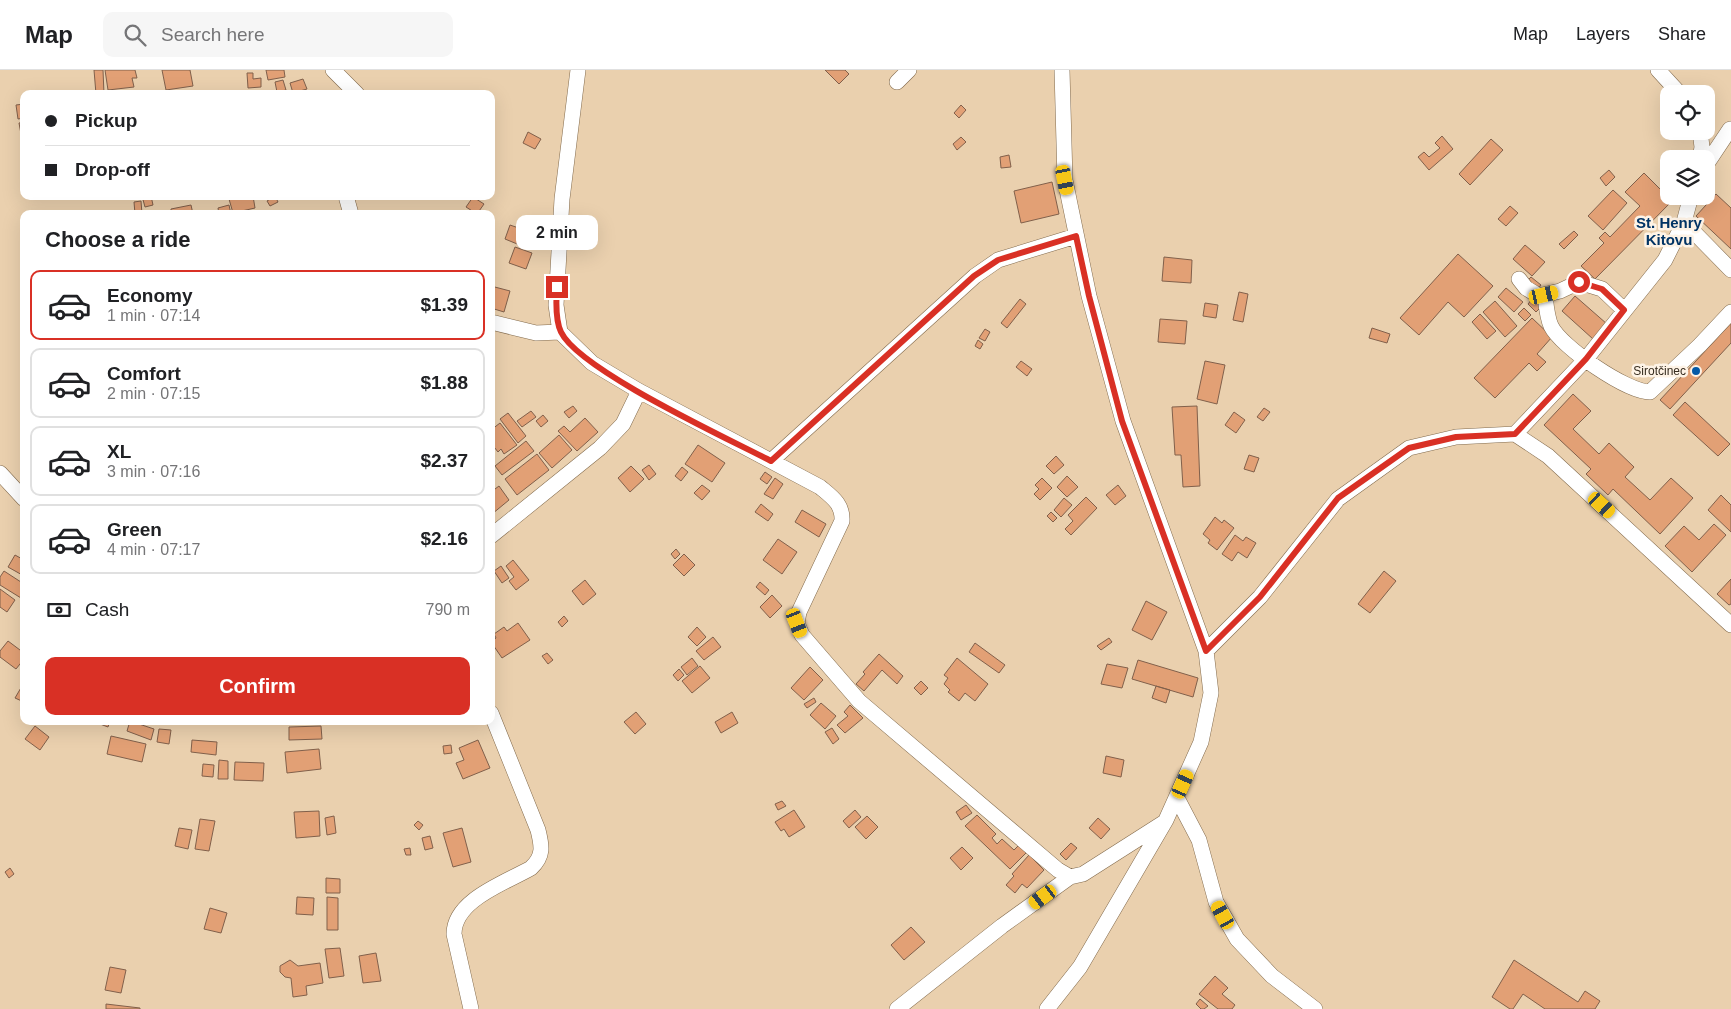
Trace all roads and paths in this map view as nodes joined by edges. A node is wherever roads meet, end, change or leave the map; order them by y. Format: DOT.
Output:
graph roads {
  1 [pos="332,70"];
  2 [pos="578,70"];
  3 [pos="909,70"];
  4 [pos="1062,70"];
  5 [pos="1658,70"];
  6 [pos="897,82"];
  7 [pos="1672,85"];
  8 [pos="353,90"];
  9 [pos="1730,129"];
  10 [pos="1725,148"];
  11 [pos="1715,157"];
  12 [pos="1688,205"];
  13 [pos="1684,222"];
  14 [pos="1076,236"];
  15 [pos="1731,270"];
  16 [pos="1519,279"];
  17 [pos="1544,295"];
  18 [pos="1624,310"];
  19 [pos="1731,312"];
  20 [pos="495,323"];
  21 [pos="560,332"];
  22 [pos="1586,359"];
  23 [pos="639,391"];
  24 [pos="1515,434"];
  25 [pos="771,461"];
  26 [pos="0,473"];
  27 [pos="20,495"];
  28 [pos="495,533"];
  29 [pos="1731,625"];
  30 [pos="1206,651"];
  31 [pos="495,723"];
  32 [pos="1177,798"];
  33 [pos="1166,820"];
  34 [pos="1070,878"];
  35 [pos="471,1009"];
  36 [pos="897,1009"];
  37 [pos="1047,1009"];
  38 [pos="1315,1009"];
  1 -- 8 [label="street"];
  2 -- 21 [label="street"];
  3 -- 6 [label="street"];
  4 -- 14 [label="street"];
  5 -- 7 [label="street"];
  9 -- 10 [label="street"];
  10 -- 11 [label="street"];
  12 -- 13 [label="street"];
  13 -- 15 [label="street"];
  13 -- 18 [label="street"];
  14 -- 25 [label="street"];
  14 -- 30 [label="street"];
  16 -- 17 [label="street"];
  17 -- 18 [label="street"];
  17 -- 22 [label="street"];
  18 -- 22 [label="street"];
  19 -- 22 [label="street"];
  20 -- 21 [label="street"];
  21 -- 23 [label="street"];
  22 -- 24 [label="street"];
  23 -- 25 [label="street"];
  23 -- 28 [label="street"];
  24 -- 29 [label="street"];
  24 -- 30 [label="street"];
  25 -- 34 [label="street"];
  26 -- 27 [label="street"];
  30 -- 32 [label="street"];
  31 -- 35 [label="street"];
  32 -- 33 [label="street"];
  32 -- 38 [label="street"];
  33 -- 34 [label="street"];
  33 -- 37 [label="street"];
  34 -- 36 [label="street"];
}
